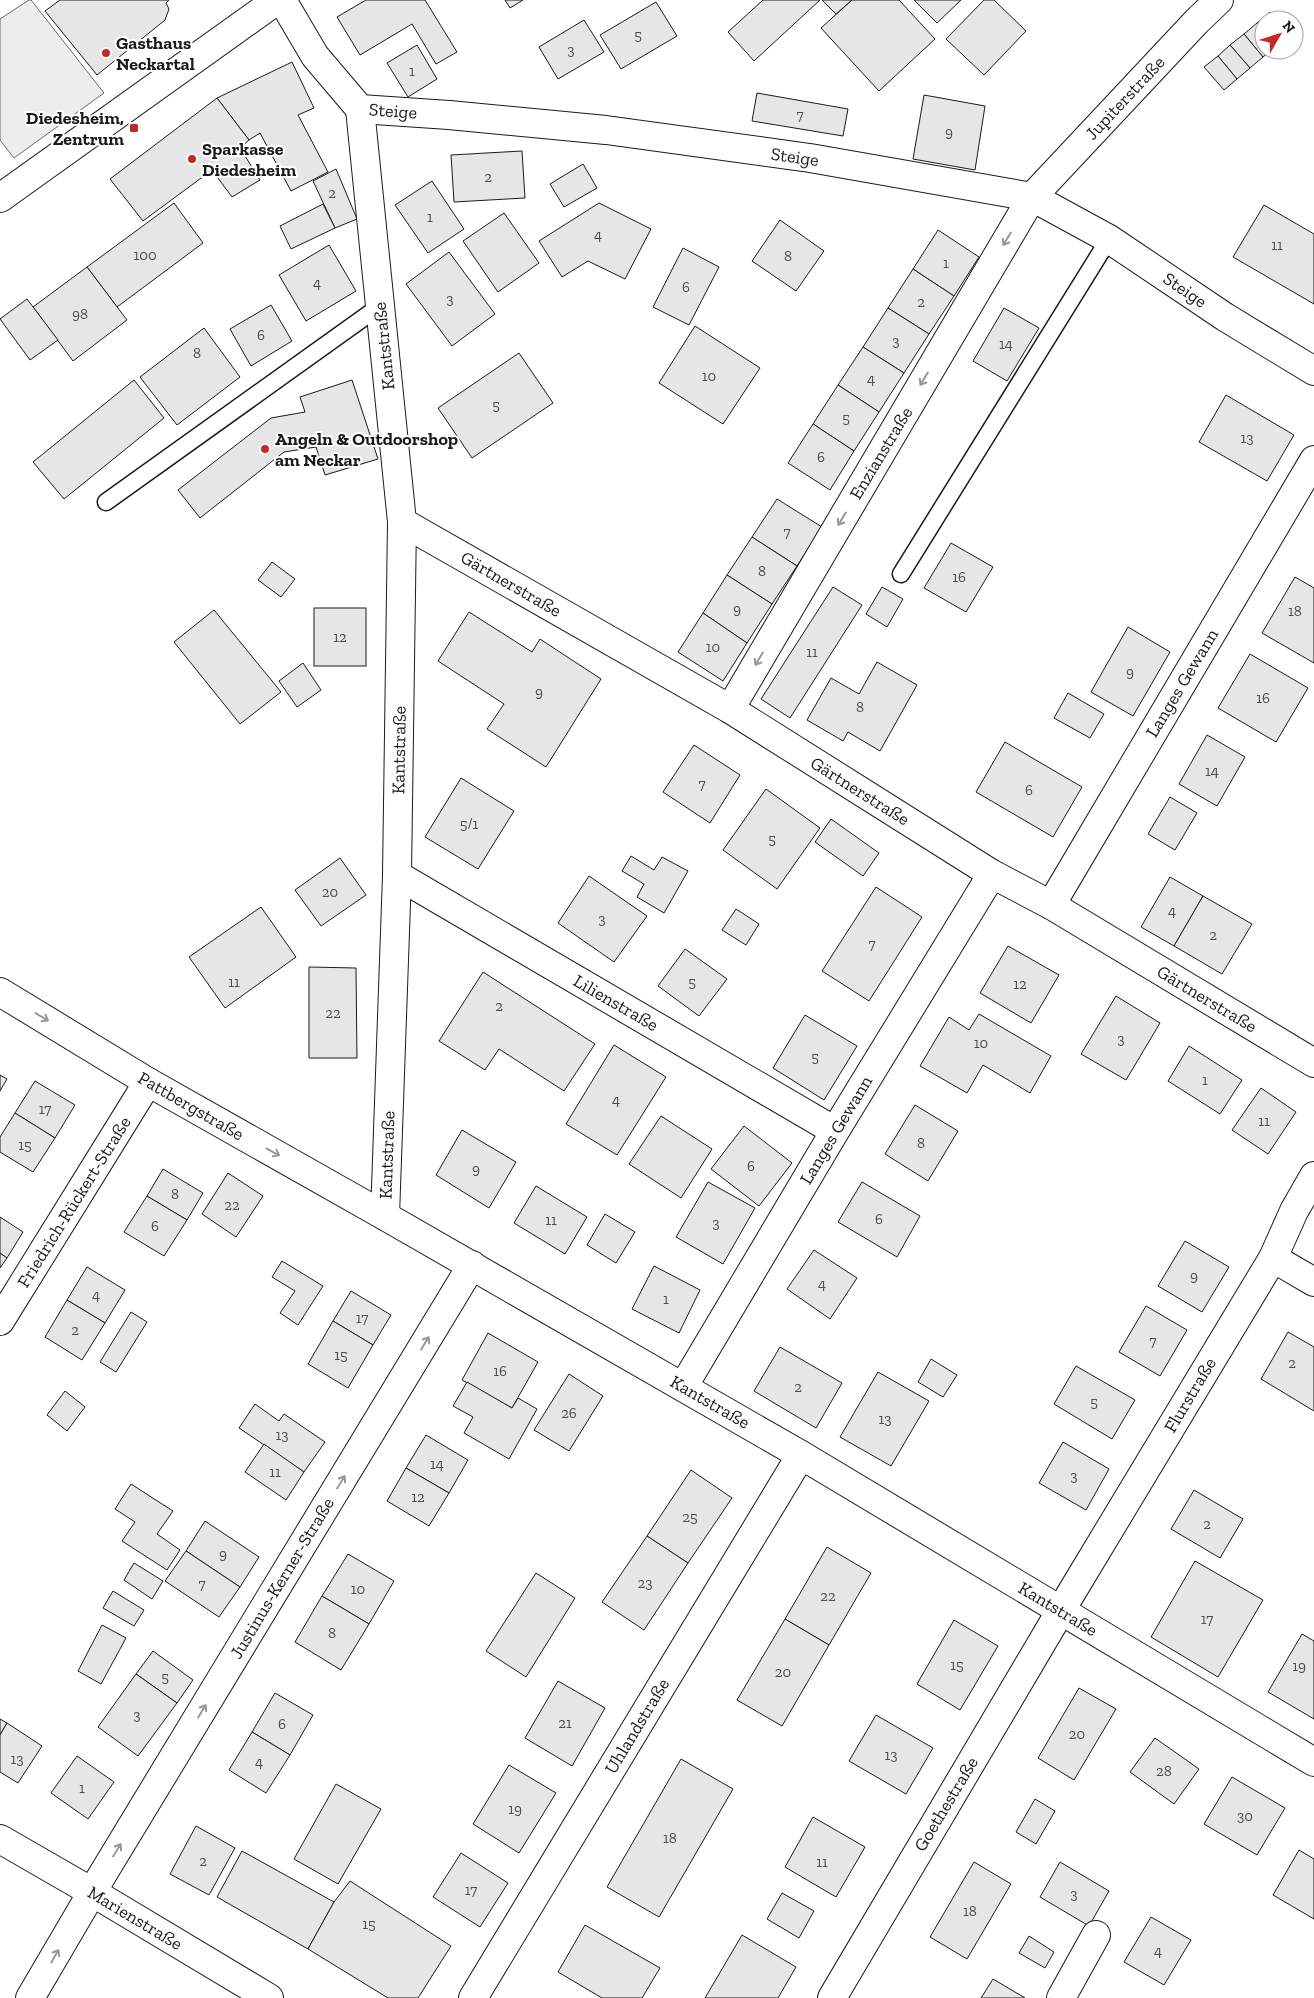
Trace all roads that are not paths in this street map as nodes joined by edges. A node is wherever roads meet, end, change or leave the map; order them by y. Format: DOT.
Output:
graph roads {
  1 [pos="277,0"];
  2 [pos="282,0"];
  3 [pos="1219,0"];
  4 [pos="360,109"];
  5 [pos="1032,197"];
  6 [pos="0,198"];
  7 [pos="1109,239"];
  8 [pos="380,306"];
  9 [pos="1314,371"];
  10 [pos="1314,460"];
  11 [pos="106,502"];
  12 [pos="402,522"];
  13 [pos="902,574"];
  14 [pos="730,709"];
  15 [pos="992,874"];
  16 [pos="396,875"];
  17 [pos="1051,905"];
  18 [pos="0,992"];
  19 [pos="1314,1064"];
  20 [pos="148,1082"];
  21 [pos="835,1131"];
  22 [pos="1314,1176"];
  23 [pos="385,1216"];
  24 [pos="1272,1258"];
  25 [pos="472,1265"];
  26 [pos="1314,1282"];
  27 [pos="0,1321"];
  28 [pos="683,1387"];
  29 [pos="801,1455"];
  30 [pos="1061,1610"];
  31 [pos="1314,1762"];
  32 [pos="0,1839"];
  33 [pos="92,1892"];
  34 [pos="1096,1935"];
  35 [pos="30,1998"];
  36 [pos="269,1998"];
  37 [pos="472,1998"];
  38 [pos="832,1998"];
  39 [pos="1061,1998"];
  1 -- 6 [label="street"];
  2 -- 4 [label="street, Steige"];
  3 -- 5 [label="street, Jupiterstraße"];
  4 -- 5 [label="street, Steige"];
  4 -- 8 [label="street, Kantstraße"];
  5 -- 7 [label="street, Steige"];
  5 -- 14 [label="street, Enzianstraße, one-way"];
  7 -- 9 [label="street, Steige"];
  7 -- 13 [label="lane"];
  8 -- 11 [label="lane"];
  8 -- 12 [label="street, Kantstraße"];
  10 -- 17 [label="street, Langes Gewann"];
  12 -- 14 [label="street, Gärtnerstraße"];
  12 -- 16 [label="street, Kantstraße"];
  14 -- 15 [label="street, Gärtnerstraße"];
  15 -- 17 [label="street, Gärtnerstraße"];
  15 -- 21 [label="street, Langes Gewann"];
  16 -- 21 [label="street, Lilienstraße"];
  16 -- 23 [label="street, Kantstraße"];
  17 -- 19 [label="street, Gärtnerstraße"];
  18 -- 20 [label="street, Pattbergstraße, one-way"];
  20 -- 23 [label="street, Pattbergstraße, one-way"];
  20 -- 27 [label="street, Friedrich-Rückert-Straße"];
  21 -- 28 [label="street, Langes Gewann"];
  22 -- 24 [label="street, Flurstraße"];
  23 -- 25 [label="street, Kantstraße"];
  24 -- 26 [label="street"];
  24 -- 30 [label="street, Flurstraße"];
  25 -- 28 [label="street, Kantstraße"];
  33 -- 25 [label="street, Justinus-Kerner-Straße, one-way"];
  28 -- 29 [label="street, Kantstraße"];
  29 -- 30 [label="street, Kantstraße"];
  29 -- 37 [label="street, Uhlandstraße"];
  30 -- 31 [label="street, Kantstraße"];
  30 -- 38 [label="street, Goethestraße"];
  32 -- 33 [label="street, Marienstraße"];
  35 -- 33 [label="street, Justinus-Kerner-Straße, one-way"];
  33 -- 36 [label="street, Marienstraße"];
  34 -- 39 [label="street"];
}
